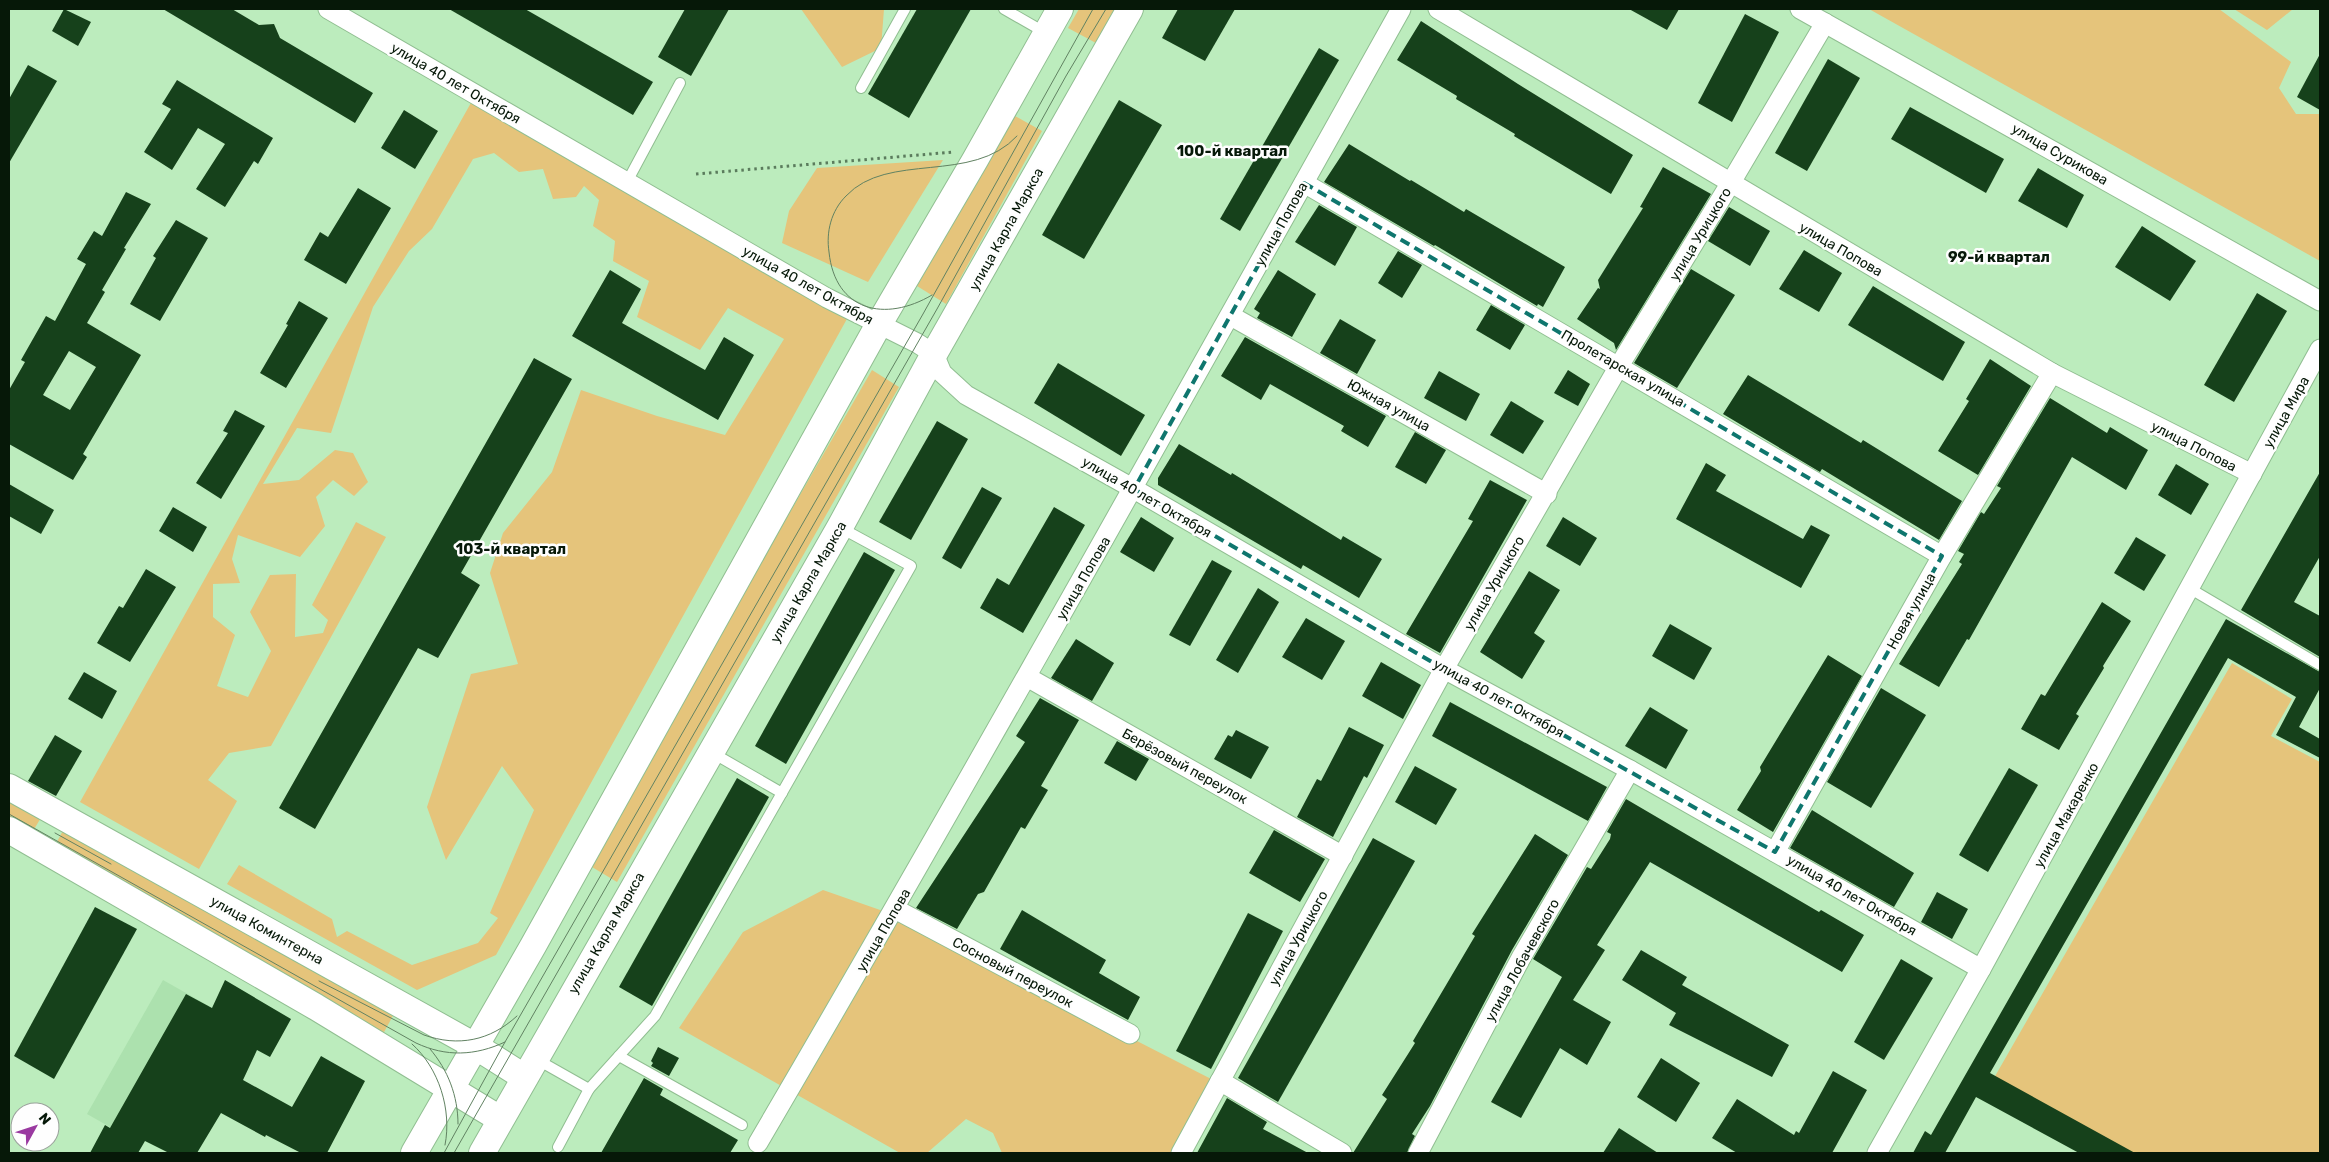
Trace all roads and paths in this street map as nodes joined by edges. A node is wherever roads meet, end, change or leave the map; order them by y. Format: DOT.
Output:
graph roads {
  1 [pos="328,9"];
  2 [pos="906,9"];
  3 [pos="1004,9"];
  4 [pos="1060,9"];
  5 [pos="1130,9"];
  6 [pos="1401,9"];
  7 [pos="1438,9"];
  8 [pos="1800,9"];
  9 [pos="1825,23"];
  10 [pos="1046,33"];
  11 [pos="680,84"];
  12 [pos="861,88"];
  13 [pos="957,152"];
  14 [pos="696,174"];
  15 [pos="627,182"];
  16 [pos="1304,183"];
  17 [pos="1730,184"];
  18 [pos="2320,301"];
  19 [pos="1231,316"];
  20 [pos="880,324"];
  21 [pos="2320,349"];
  22 [pos="934,354"];
  23 [pos="1619,366"];
  24 [pos="2052,373"];
  25 [pos="2252,474"];
  26 [pos="1134,489"];
  27 [pos="1547,494"];
  28 [pos="840,527"];
  29 [pos="1942,556"];
  30 [pos="2189,588"];
  31 [pos="2320,665"];
  32 [pos="1444,669"];
  33 [pos="1027,677"];
  34 [pos="710,752"];
  35 [pos="1630,770"];
  36 [pos="9,787"];
  37 [pos="782,793"];
  38 [pos="9,830"];
  39 [pos="1775,852"];
  40 [pos="1343,856"];
  41 [pos="895,909"];
  42 [pos="1981,969"];
  43 [pos="1130,1034"];
  44 [pos="475,1046"];
  45 [pos="619,1056"];
  46 [pos="530,1067"];
  47 [pos="1220,1081"];
  48 [pos="589,1089"];
  49 [pos="449,1090"];
  50 [pos="500,1119"];
  51 [pos="742,1125"];
  52 [pos="758,1142"];
  53 [pos="558,1147"];
  54 [pos="414,1153"];
  55 [pos="482,1153"];
  56 [pos="1181,1153"];
  57 [pos="1342,1153"];
  58 [pos="1418,1153"];
  59 [pos="1877,1153"];
  1 -- 15 [label="street, улица 40 лет Октября"];
  2 -- 12 [label="lane"];
  3 -- 10 [label="lane"];
  4 -- 10 [label="street"];
  5 -- 22 [label="street, улица Карла Маркса"];
  6 -- 16 [label="street, улица Попова"];
  7 -- 17 [label="street, улица Попова"];
  8 -- 9 [label="street, улица Сурикова"];
  9 -- 17 [label="street, улица Урицкого"];
  9 -- 18 [label="street, улица Сурикова"];
  10 -- 20 [label="street"];
  11 -- 15 [label="lane"];
  13 -- 14 [label="path"];
  15 -- 20 [label="street, улица 40 лет Октября"];
  16 -- 19 [label="street, улица Попова"];
  16 -- 23 [label="street, Пролетарская улица"];
  17 -- 23 [label="street, улица Урицкого"];
  17 -- 24 [label="street, улица Попова"];
  19 -- 26 [label="street, улица Попова"];
  19 -- 27 [label="street, Южная улица"];
  20 -- 22 [label="street, улица 40 лет Октября"];
  20 -- 44 [label="street"];
  21 -- 25 [label="street, улица Мира"];
  22 -- 26 [label="street, улица 40 лет Октября"];
  22 -- 28 [label="street, улица Карла Маркса"];
  23 -- 27 [label="street, улица Урицкого"];
  23 -- 29 [label="street, Пролетарская улица"];
  24 -- 25 [label="street, улица Попова"];
  24 -- 29 [label="street, Новая улица"];
  25 -- 30 [label="street, улица Макаренко"];
  26 -- 32 [label="street, улица 40 лет Октября"];
  26 -- 33 [label="street, улица Попова"];
  27 -- 32 [label="street, улица Урицкого"];
  28 -- 34 [label="street, улица Карла Маркса"];
  28 -- 37 [label="lane"];
  29 -- 39 [label="street, Новая улица"];
  30 -- 31 [label="lane"];
  30 -- 42 [label="street, улица Макаренко"];
  32 -- 35 [label="street, улица 40 лет Октября"];
  32 -- 40 [label="street, улица Урицкого"];
  33 -- 40 [label="street, Берёзовый переулок"];
  33 -- 41 [label="street, улица Попова"];
  34 -- 37 [label="lane"];
  34 -- 46 [label="street, улица Карла Маркса"];
  35 -- 39 [label="street, улица 40 лет Октября"];
  35 -- 58 [label="street, улица Лобачевского"];
  36 -- 44 [label="street, улица Коминтерна"];
  37 -- 45 [label="lane"];
  38 -- 49 [label="street"];
  39 -- 42 [label="street, улица 40 лет Октября"];
  40 -- 47 [label="street, улица Урицкого"];
  41 -- 43 [label="street, Сосновый переулок"];
  41 -- 52 [label="street, улица Попова"];
  42 -- 59 [label="street, улица Макаренко"];
  44 -- 46 [label="street, улица Коминтерна"];
  44 -- 49 [label="street"];
  45 -- 48 [label="lane"];
  45 -- 51 [label="lane"];
  46 -- 48 [label="lane"];
  46 -- 50 [label="street, улица Карла Маркса"];
  47 -- 56 [label="street, улица Урицкого"];
  47 -- 57 [label="street"];
  48 -- 53 [label="lane"];
  49 -- 50 [label="street"];
  49 -- 54 [label="street"];
  50 -- 55 [label="street, улица Карла Маркса"];
}
